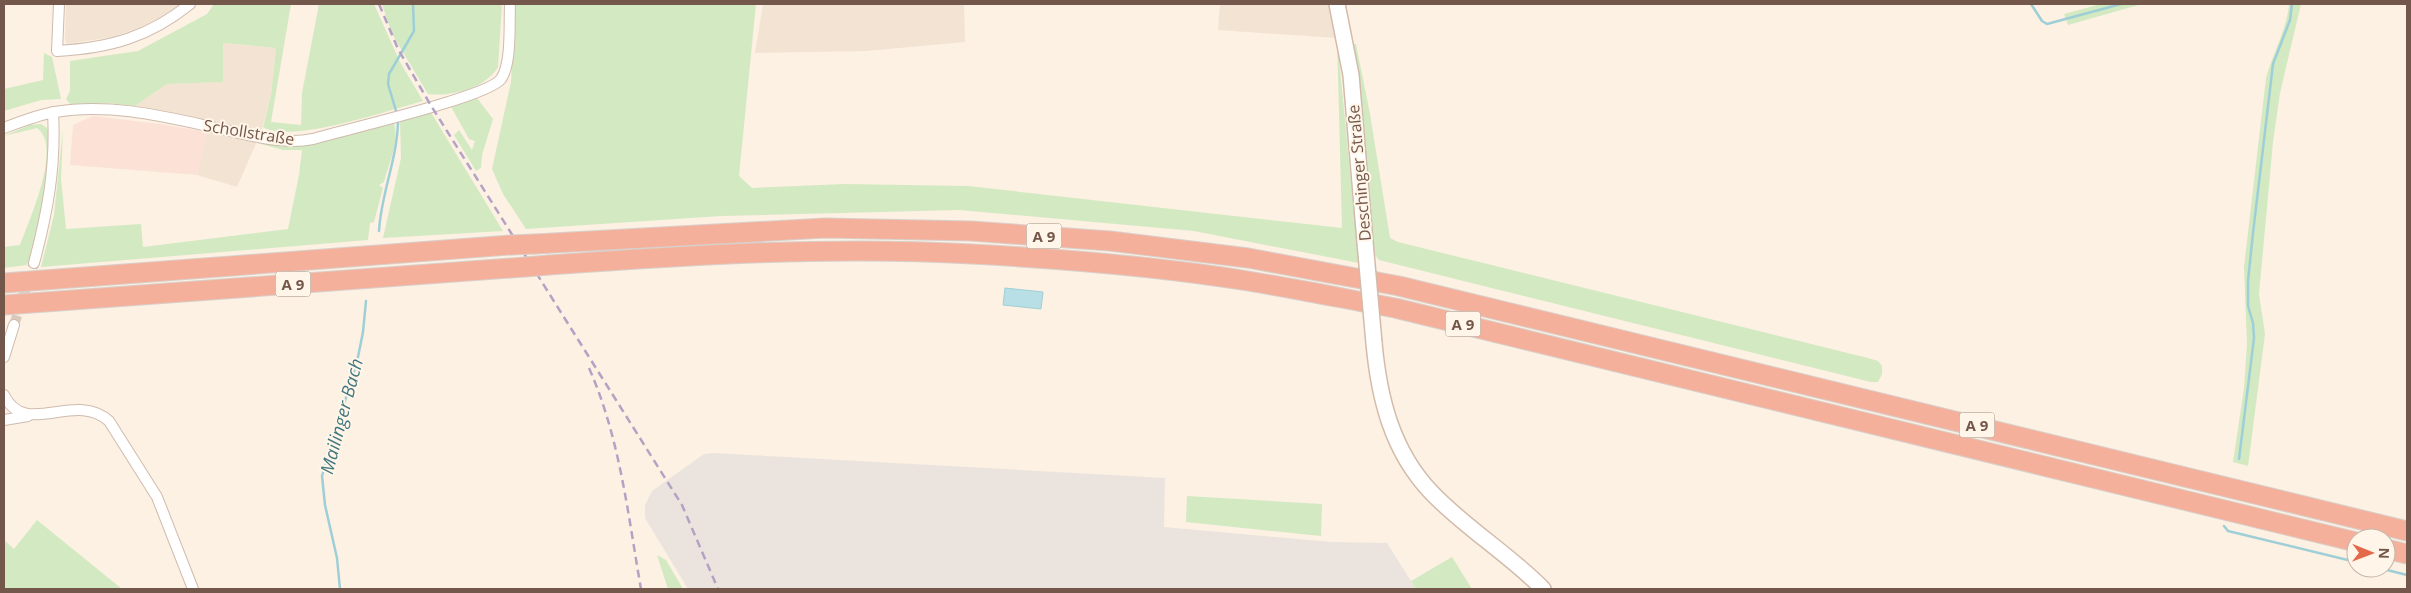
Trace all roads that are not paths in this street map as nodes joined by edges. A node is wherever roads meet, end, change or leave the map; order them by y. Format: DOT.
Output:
graph roads {
  1 [pos="59,4"];
  2 [pos="190,4"];
  3 [pos="510,4"];
  4 [pos="1337,4"];
  5 [pos="53,112"];
  6 [pos="4,128"];
  7 [pos="34,263"];
  8 [pos="4,283"];
  9 [pos="4,305"];
  10 [pos="14,325"];
  11 [pos="4,357"];
  12 [pos="4,395"];
  13 [pos="28,416"];
  14 [pos="4,420"];
  15 [pos="2407,531"];
  16 [pos="2346,540"];
  17 [pos="193,589"];
  18 [pos="1544,589"];
  1 -- 2 [label="street"];
  3 -- 5 [label="street, Schollstraße"];
  4 -- 18 [label="street, Deschinger Straße, bridge"];
  5 -- 6 [label="street, Schollstraße"];
  5 -- 7 [label="street"];
  8 -- 15 [label="highway, A 9, bridge"];
  9 -- 16 [label="highway, A 9, bridge"];
  10 -- 11 [label="street"];
  12 -- 13 [label="street"];
  13 -- 14 [label="street"];
  13 -- 17 [label="street"];
}
